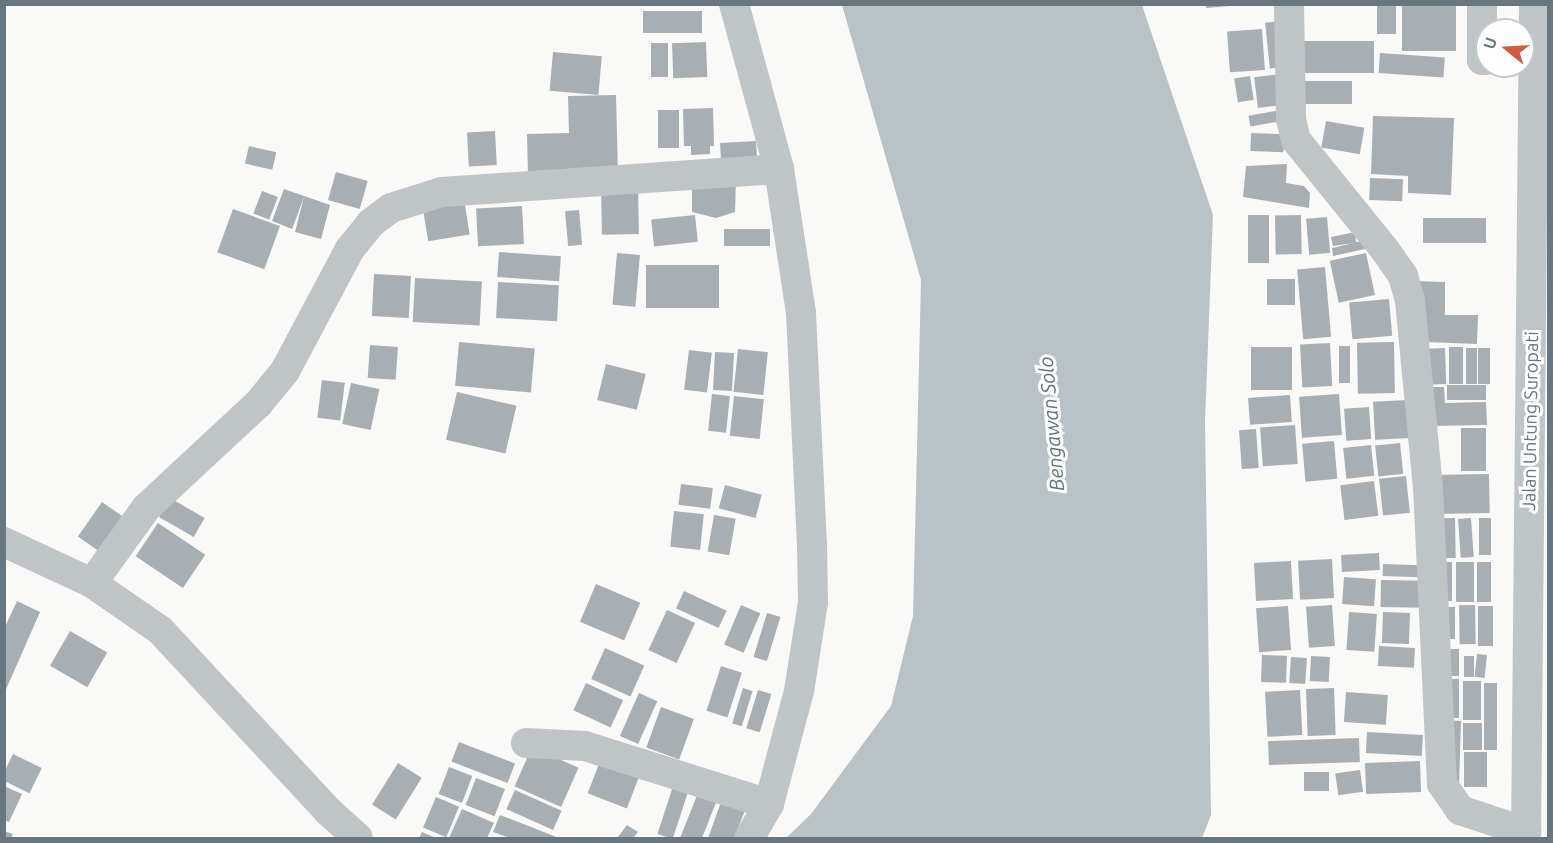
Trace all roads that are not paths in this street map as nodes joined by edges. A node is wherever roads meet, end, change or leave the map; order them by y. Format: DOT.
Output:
graph roads {
  1 [pos="734,4"];
  2 [pos="1289,4"];
  3 [pos="1529,78"];
  4 [pos="779,169"];
  5 [pos="1540,380"];
  6 [pos="4,542"];
  7 [pos="92,583"];
  8 [pos="1538,634"];
  9 [pos="526,743"];
  10 [pos="769,804"];
  11 [pos="1526,835"];
  12 [pos="358,838"];
  13 [pos="749,838"];
  1 -- 4 [label="street"];
  2 -- 11 [label="street"];
  3 -- 5 [label="street, Jalan Untung Suropati"];
  4 -- 7 [label="street"];
  4 -- 10 [label="street"];
  5 -- 8 [label="street, Jalan Untung Suropati"];
  6 -- 7 [label="street"];
  7 -- 12 [label="street"];
  8 -- 11 [label="street, Jalan Untung Suropati"];
  9 -- 10 [label="street"];
  10 -- 13 [label="street"];
}
